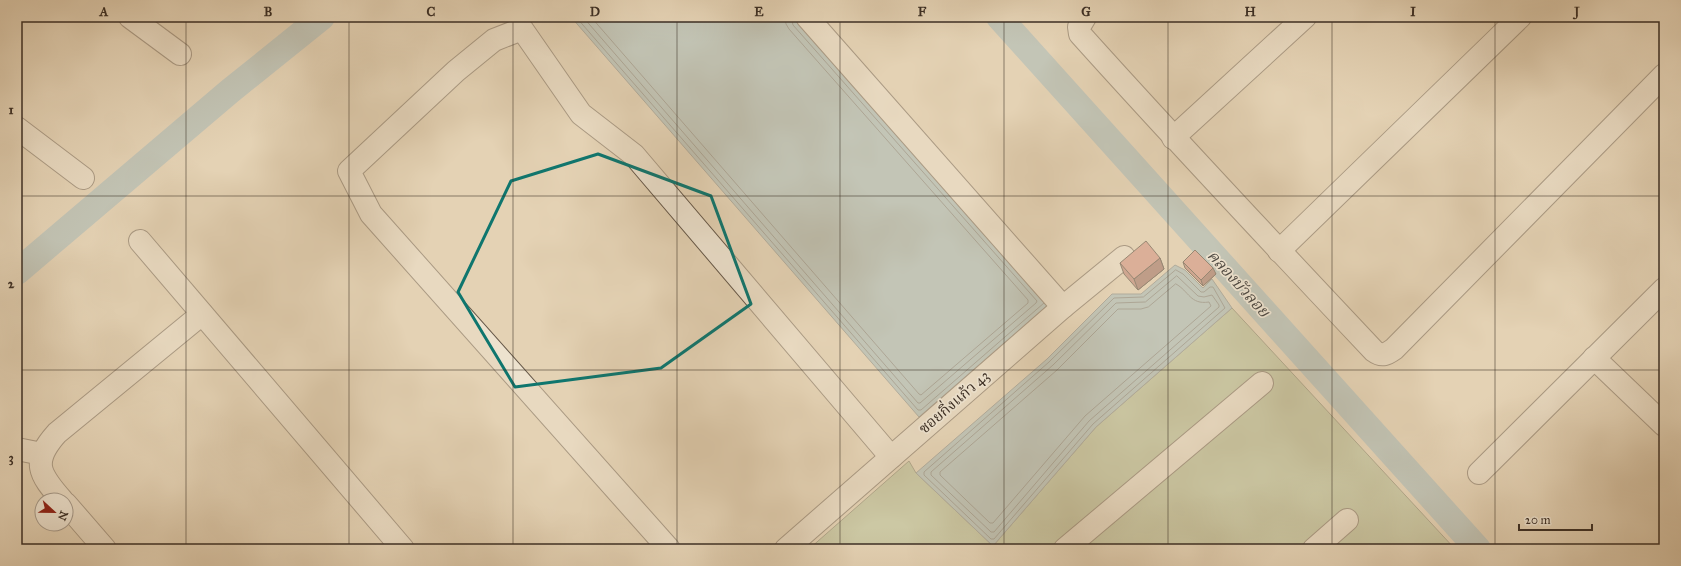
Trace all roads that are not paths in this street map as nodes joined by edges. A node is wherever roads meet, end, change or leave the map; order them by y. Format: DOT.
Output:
graph roads {
  1 [pos="130,17"];
  2 [pos="807,17"];
  3 [pos="1085,17"];
  4 [pos="1305,17"];
  5 [pos="1520,17"];
  6 [pos="180,54"];
  7 [pos="1664,75"];
  8 [pos="17,128"];
  9 [pos="1173,138"];
  10 [pos="83,178"];
  11 [pos="140,241"];
  12 [pos="1279,251"];
  13 [pos="1124,257"];
  14 [pos="1664,289"];
  15 [pos="1063,307"];
  16 [pos="202,314"];
  17 [pos="1594,358"];
  18 [pos="1262,383"];
  19 [pos="1664,425"];
  20 [pos="17,449"];
  21 [pos="42,454"];
  22 [pos="891,457"];
  23 [pos="1478,473"];
  24 [pos="55,492"];
  25 [pos="74,513"];
  26 [pos="1347,520"];
  27 [pos="105,549"];
  28 [pos="403,549"];
  29 [pos="669,549"];
  30 [pos="786,549"];
  31 [pos="1065,549"];
  32 [pos="1314,549"];
  1 -- 6 [label="street"];
  2 -- 15 [label="street"];
  3 -- 9 [label="street"];
  4 -- 9 [label="street"];
  5 -- 12 [label="street"];
  7 -- 12 [label="street"];
  8 -- 10 [label="street"];
  9 -- 12 [label="street"];
  11 -- 16 [label="street"];
  13 -- 15 [label="street, ซอยกิ่งแก้ว 43"];
  14 -- 17 [label="street"];
  15 -- 22 [label="street, ซอยกิ่งแก้ว 43"];
  16 -- 21 [label="street"];
  16 -- 28 [label="street"];
  17 -- 19 [label="street"];
  17 -- 23 [label="street"];
  18 -- 31 [label="street"];
  20 -- 21 [label="street"];
  21 -- 24 [label="street"];
  22 -- 29 [label="street"];
  22 -- 30 [label="street, ซอยกิ่งแก้ว 43"];
  25 -- 27 [label="street"];
  26 -- 32 [label="street"];
}
